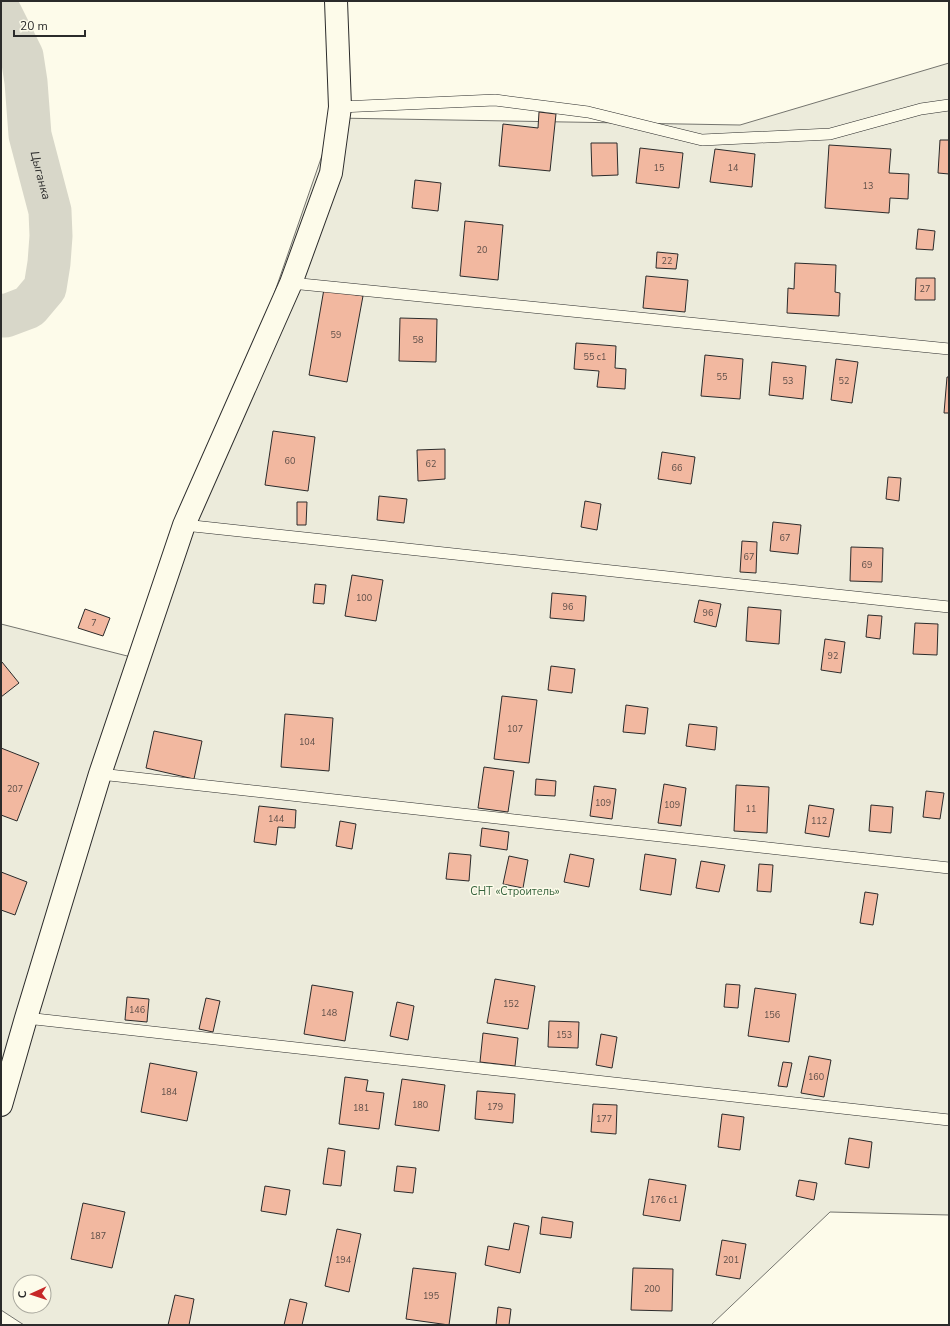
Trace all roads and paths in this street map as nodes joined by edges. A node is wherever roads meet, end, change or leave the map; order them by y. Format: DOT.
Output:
graph roads {
  1 [pos="336,1"];
  2 [pos="949,105"];
  3 [pos="340,107"];
  4 [pos="291,283"];
  5 [pos="949,348"];
  6 [pos="184,525"];
  7 [pos="949,607"];
  8 [pos="100,774"];
  9 [pos="949,868"];
  10 [pos="26,1018"];
  11 [pos="1,1105"];
  12 [pos="949,1120"];
  1 -- 3 [label="street"];
  2 -- 3 [label="lane"];
  3 -- 4 [label="street"];
  4 -- 5 [label="lane"];
  4 -- 6 [label="street"];
  6 -- 7 [label="lane"];
  6 -- 8 [label="street"];
  8 -- 9 [label="lane"];
  8 -- 10 [label="street"];
  10 -- 11 [label="street"];
  10 -- 12 [label="lane"];
}
